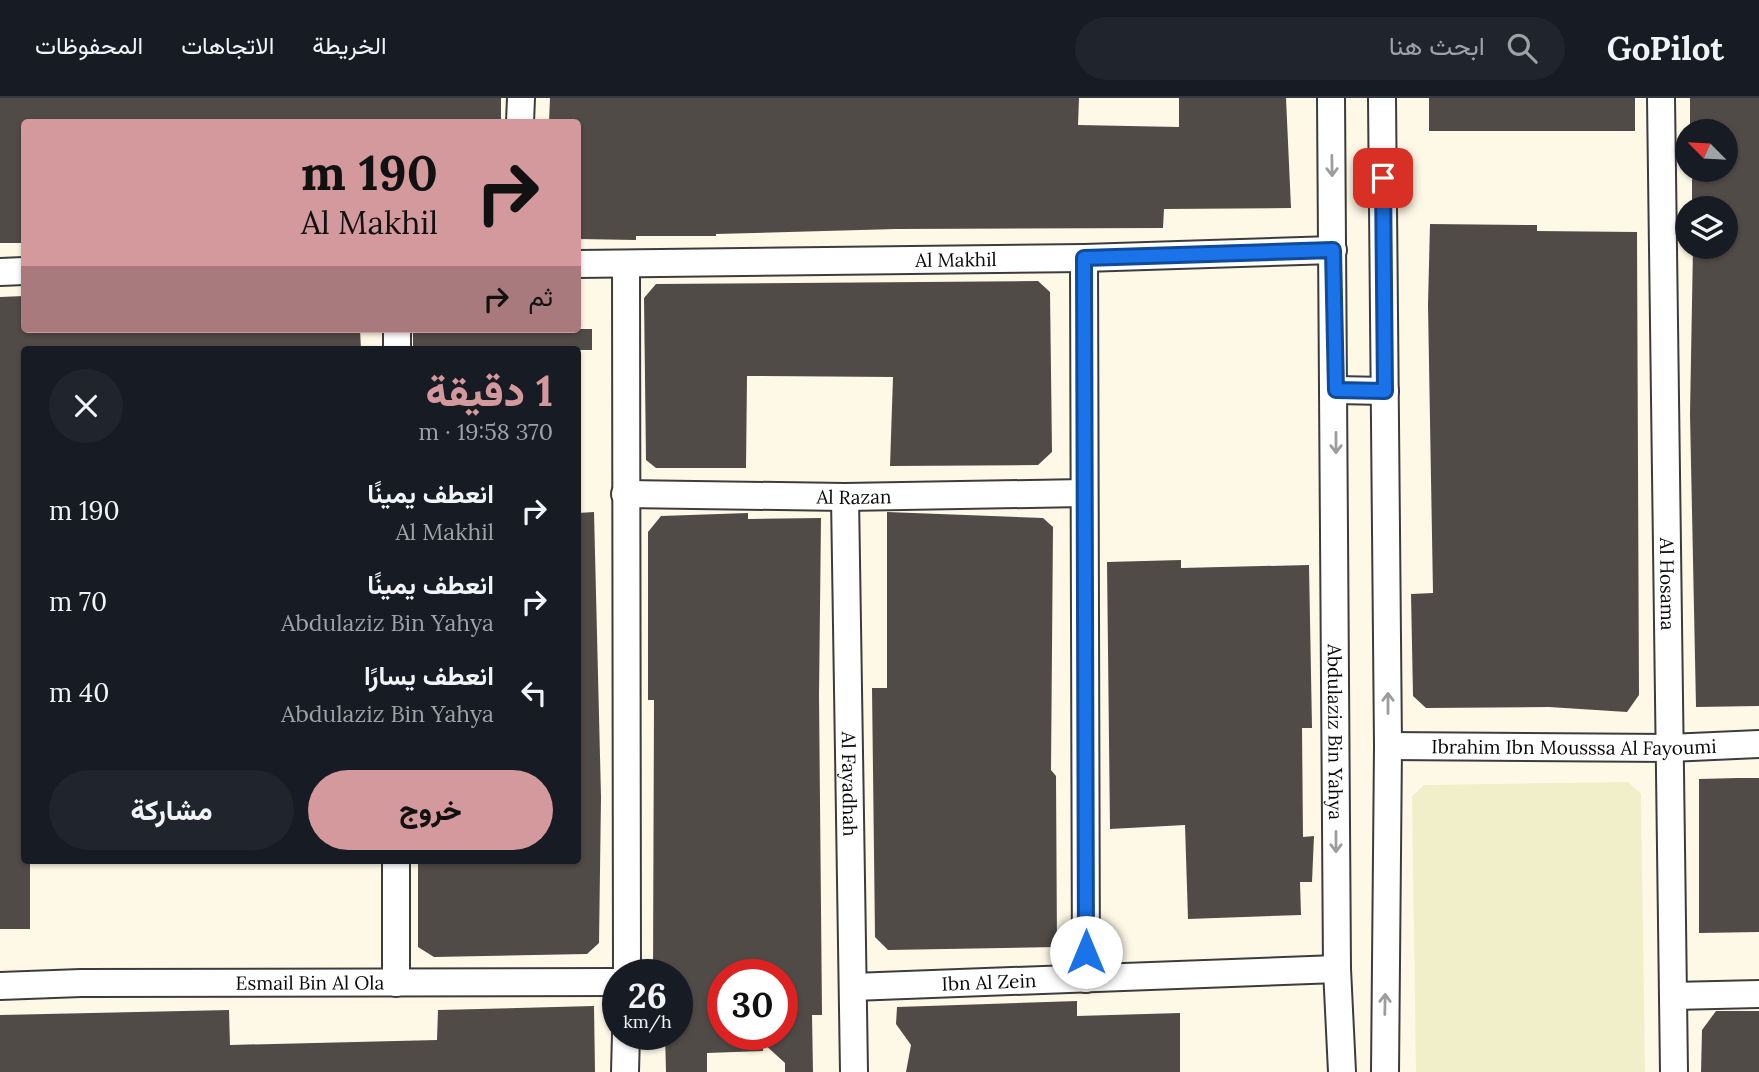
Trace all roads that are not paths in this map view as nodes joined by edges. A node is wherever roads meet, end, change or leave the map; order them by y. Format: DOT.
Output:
graph roads {
  1 [pos="521,98"];
  2 [pos="1331,98"];
  3 [pos="1382,98"];
  4 [pos="1661,98"];
  5 [pos="520,119"];
  6 [pos="1333,250"];
  7 [pos="1084,258"];
  8 [pos="581,264"];
  9 [pos="626,264"];
  10 [pos="21,271"];
  11 [pos="0,272"];
  12 [pos="1336,390"];
  13 [pos="1385,391"];
  14 [pos="1084,494"];
  15 [pos="625,495"];
  16 [pos="845,497"];
  17 [pos="1759,744"];
  18 [pos="1388,746"];
  19 [pos="1669,748"];
  20 [pos="396,864"];
  21 [pos="627,959"];
  22 [pos="1337,969"];
  23 [pos="1086,979"];
  24 [pos="602,982"];
  25 [pos="396,983"];
  26 [pos="0,986"];
  27 [pos="853,986"];
  28 [pos="1759,994"];
  29 [pos="1673,996"];
  30 [pos="626,1050"];
  31 [pos="625,1072"];
  32 [pos="854,1072"];
  33 [pos="1342,1072"];
  34 [pos="1385,1072"];
  35 [pos="1674,1072"];
  1 -- 5 [label="street"];
  2 -- 6 [label="street, Abdulaziz Bin Yahya, one-way"];
  3 -- 13 [label="street"];
  4 -- 19 [label="street, Al Hosama"];
  6 -- 7 [label="street, Al Makhil"];
  6 -- 12 [label="street, Abdulaziz Bin Yahya"];
  7 -- 9 [label="street, Al Makhil"];
  7 -- 14 [label="street"];
  8 -- 9 [label="street, Al Makhil"];
  9 -- 15 [label="street"];
  10 -- 11 [label="street"];
  12 -- 13 [label="street"];
  12 -- 22 [label="street, Abdulaziz Bin Yahya, one-way"];
  18 -- 13 [label="street, one-way"];
  14 -- 16 [label="street, Al Razan"];
  14 -- 23 [label="street"];
  15 -- 16 [label="street, Al Razan"];
  15 -- 21 [label="street"];
  16 -- 27 [label="street, Al Fayadhah"];
  17 -- 19 [label="street, Ibrahim Ibn Mousssa Al Fayoumi"];
  18 -- 19 [label="street, Ibrahim Ibn Mousssa Al Fayoumi"];
  34 -- 18 [label="street, one-way"];
  19 -- 29 [label="street, Al Hosama"];
  20 -- 25 [label="street"];
  22 -- 23 [label="street, Ibn Al Zein"];
  22 -- 33 [label="street, Abdulaziz Bin Yahya"];
  23 -- 27 [label="street, Ibn Al Zein"];
  24 -- 25 [label="street, Esmail Bin Al Ola"];
  25 -- 26 [label="street, Esmail Bin Al Ola"];
  27 -- 32 [label="street, Al Fayadhah"];
  28 -- 29 [label="street"];
  29 -- 35 [label="street, Al Hosama"];
  30 -- 31 [label="street"];
}
